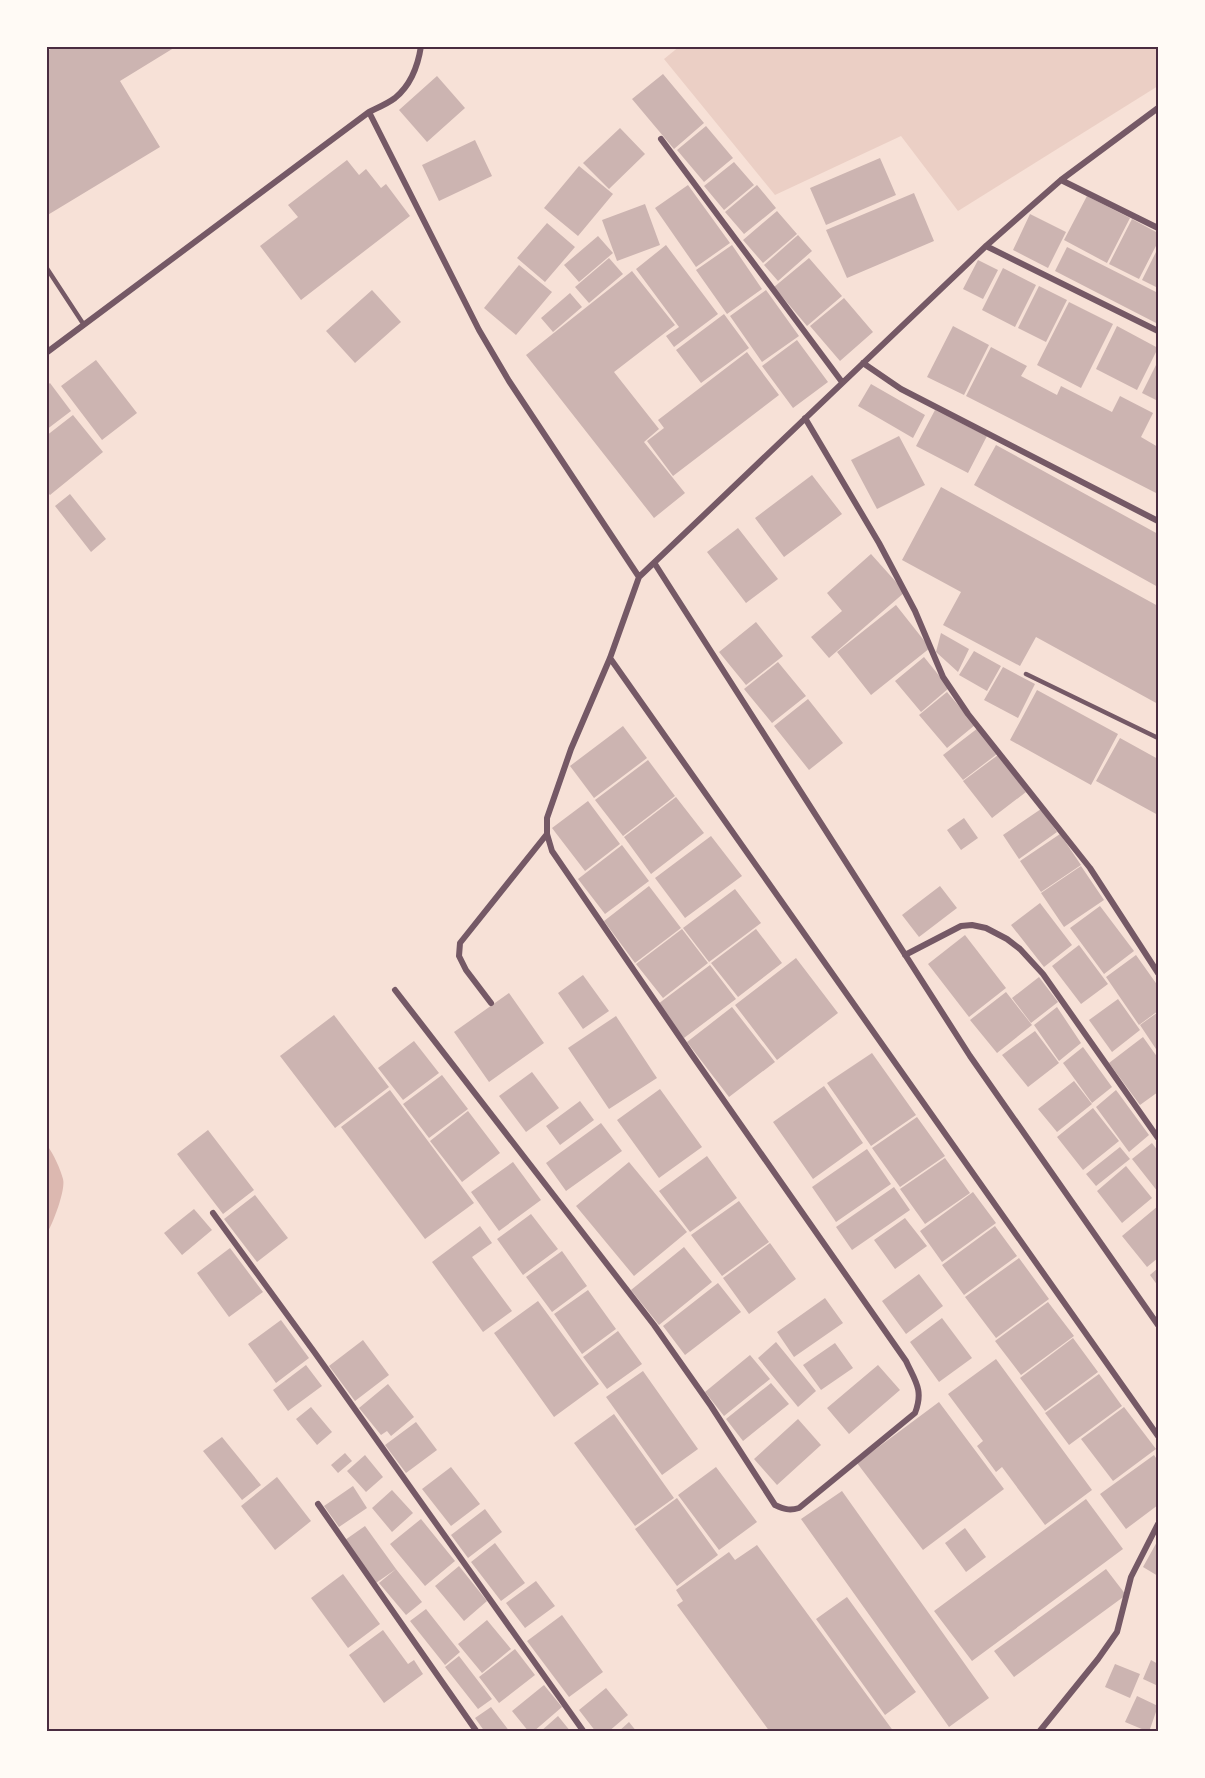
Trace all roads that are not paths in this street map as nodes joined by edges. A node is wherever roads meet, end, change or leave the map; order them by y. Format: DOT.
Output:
graph roads {
  1 [pos="421,46"];
  2 [pos="1158,108"];
  3 [pos="369,112"];
  4 [pos="661,139"];
  5 [pos="1061,180"];
  6 [pos="1158,228"];
  7 [pos="986,246"];
  8 [pos="46,267"];
  9 [pos="84,326"];
  10 [pos="1158,331"];
  11 [pos="46,354"];
  12 [pos="863,363"];
  13 [pos="842,382"];
  14 [pos="805,418"];
  15 [pos="1158,521"];
  16 [pos="655,564"];
  17 [pos="639,577"];
  18 [pos="610,658"];
  19 [pos="1026,674"];
  20 [pos="1158,738"];
  21 [pos="547,834"];
  22 [pos="905,955"];
  23 [pos="1158,973"];
  24 [pos="395,990"];
  25 [pos="491,1003"];
  26 [pos="1158,1138"];
  27 [pos="213,1213"];
  28 [pos="1158,1325"];
  29 [pos="1158,1436"];
  30 [pos="318,1504"];
  31 [pos="1158,1524"];
  32 [pos="477,1731"];
  33 [pos="584,1731"];
  34 [pos="1039,1731"];
  1 -- 3 [label="street"];
  2 -- 5 [label="street"];
  3 -- 9 [label="street"];
  3 -- 17 [label="street"];
  4 -- 13 [label="street"];
  5 -- 6 [label="street"];
  5 -- 7 [label="street"];
  7 -- 10 [label="street"];
  7 -- 12 [label="street"];
  8 -- 9 [label="lane"];
  9 -- 11 [label="street"];
  12 -- 13 [label="street"];
  12 -- 15 [label="street"];
  13 -- 14 [label="street"];
  14 -- 16 [label="street"];
  14 -- 23 [label="street"];
  16 -- 17 [label="street"];
  16 -- 22 [label="street"];
  17 -- 18 [label="street"];
  18 -- 21 [label="street"];
  18 -- 29 [label="street"];
  19 -- 20 [label="lane"];
  21 -- 24 [label="street"];
  21 -- 25 [label="street"];
  22 -- 26 [label="street"];
  22 -- 28 [label="street"];
  27 -- 33 [label="street"];
  30 -- 32 [label="street"];
  31 -- 34 [label="street"];
}
